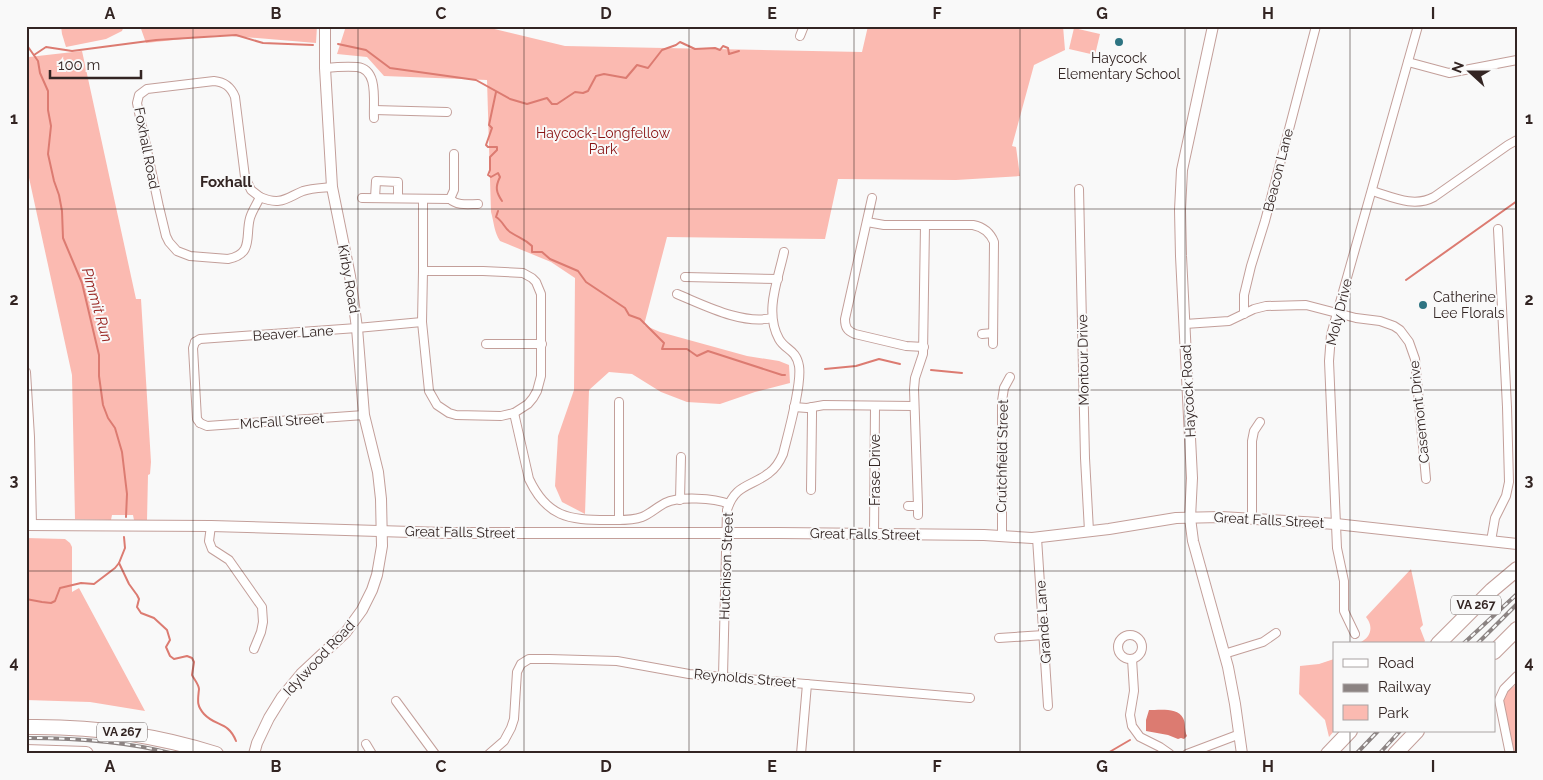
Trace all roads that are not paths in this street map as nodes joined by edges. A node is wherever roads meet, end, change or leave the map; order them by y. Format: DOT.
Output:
graph roads {
  1 [pos="325,26"];
  2 [pos="804,26"];
  3 [pos="1213,26"];
  4 [pos="1316,26"];
  5 [pos="1418,26"];
  6 [pos="800,36"];
  7 [pos="1517,60"];
  8 [pos="1408,62"];
  9 [pos="325,68"];
  10 [pos="447,112"];
  11 [pos="1517,140"];
  12 [pos="454,154"];
  13 [pos="332,187"];
  14 [pos="1079,189"];
  15 [pos="1372,191"];
  16 [pos="260,197"];
  17 [pos="362,198"];
  18 [pos="375,198"];
  19 [pos="398,198"];
  20 [pos="872,198"];
  21 [pos="423,199"];
  22 [pos="450,199"];
  23 [pos="478,204"];
  24 [pos="867,222"];
  25 [pos="924,225"];
  26 [pos="1498,229"];
  27 [pos="784,252"];
  28 [pos="423,271"];
  29 [pos="685,277"];
  30 [pos="778,279"];
  31 [pos="677,294"];
  32 [pos="1337,313"];
  33 [pos="1244,314"];
  34 [pos="772,318"];
  35 [pos="422,322"];
  36 [pos="1185,324"];
  37 [pos="357,328"];
  38 [pos="982,334"];
  39 [pos="993,334"];
  40 [pos="486,344"];
  41 [pos="542,344"];
  42 [pos="993,344"];
  43 [pos="924,347"];
  44 [pos="26,372"];
  45 [pos="1010,377"];
  46 [pos="619,402"];
  47 [pos="875,406"];
  48 [pos="914,406"];
  49 [pos="794,407"];
  50 [pos="812,407"];
  51 [pos="514,413"];
  52 [pos="364,415"];
  53 [pos="1260,422"];
  54 [pos="199,425"];
  55 [pos="28,436"];
  56 [pos="681,457"];
  57 [pos="1426,479"];
  58 [pos="811,490"];
  59 [pos="680,500"];
  60 [pos="729,504"];
  61 [pos="908,506"];
  62 [pos="918,506"];
  63 [pos="918,515"];
  64 [pos="1190,518"];
  65 [pos="1252,518"];
  66 [pos="619,520"];
  67 [pos="1336,524"];
  68 [pos="29,525"];
  69 [pos="211,526"];
  70 [pos="383,530"];
  71 [pos="1088,531"];
  72 [pos="726,533"];
  73 [pos="874,534"];
  74 [pos="1002,536"];
  75 [pos="1037,538"];
  76 [pos="1491,541"];
  77 [pos="1513,543"];
  78 [pos="1517,571"];
  79 [pos="1517,629"];
  80 [pos="1276,633"];
  81 [pos="1355,634"];
  82 [pos="1044,635"];
  83 [pos="999,638"];
  84 [pos="1440,642"];
  85 [pos="1450,642"];
  86 [pos="254,649"];
  87 [pos="1496,650"];
  88 [pos="1224,654"];
  89 [pos="1132,660"];
  90 [pos="723,676"];
  91 [pos="1517,676"];
  92 [pos="807,684"];
  93 [pos="970,698"];
  94 [pos="396,701"];
  95 [pos="1048,706"];
  96 [pos="26,727"];
  97 [pos="1349,732"];
  98 [pos="1359,732"];
  99 [pos="1416,732"];
  100 [pos="1240,734"];
  101 [pos="366,744"];
  102 [pos="26,752"];
  103 [pos="86,754"];
  104 [pos="216,754"];
  105 [pos="254,754"];
  106 [pos="372,754"];
  107 [pos="435,754"];
  108 [pos="489,754"];
  109 [pos="801,754"];
  110 [pos="1170,754"];
  111 [pos="1186,754"];
  112 [pos="1242,754"];
  113 [pos="1328,754"];
  114 [pos="1338,754"];
  115 [pos="1395,754"];
  116 [pos="1510,754"];
  1 -- 9 [label="main road, Kirby Road"];
  2 -- 6 [label="street"];
  3 -- 36 [label="main road, Haycock Road"];
  4 -- 33 [label="street, Beacon Lane"];
  5 -- 8 [label="street, Moly Drive"];
  7 -- 8 [label="street"];
  8 -- 15 [label="street, Moly Drive"];
  9 -- 10 [label="street"];
  9 -- 13 [label="main road, Kirby Road"];
  11 -- 15 [label="street"];
  12 -- 22 [label="street"];
  13 -- 16 [label="street"];
  13 -- 37 [label="main road, Kirby Road"];
  14 -- 71 [label="street, Montour Drive"];
  15 -- 32 [label="street, Moly Drive"];
  16 -- 16 [label="street, Foxhall Road"];
  17 -- 18 [label="street"];
  18 -- 19 [label="street"];
  18 -- 19 [label="street"];
  19 -- 21 [label="street"];
  20 -- 24 [label="street"];
  21 -- 22 [label="street"];
  21 -- 28 [label="street"];
  22 -- 23 [label="street"];
  24 -- 25 [label="street"];
  24 -- 43 [label="street"];
  25 -- 39 [label="street"];
  25 -- 43 [label="street"];
  26 -- 76 [label="street"];
  27 -- 30 [label="street"];
  28 -- 35 [label="street"];
  28 -- 41 [label="street"];
  29 -- 30 [label="street"];
  30 -- 34 [label="street"];
  31 -- 34 [label="street"];
  32 -- 33 [label="street, Casemont Drive"];
  32 -- 57 [label="street, Casemont Drive"];
  32 -- 67 [label="street, Moly Drive"];
  33 -- 36 [label="street, Casemont Drive"];
  34 -- 49 [label="street, Hutchison Street"];
  35 -- 37 [label="street, Beaver Lane"];
  35 -- 51 [label="street"];
  36 -- 64 [label="main road, Haycock Road"];
  37 -- 52 [label="main road, Kirby Road"];
  37 -- 54 [label="street, Beaver Lane"];
  38 -- 39 [label="street"];
  39 -- 42 [label="street"];
  40 -- 41 [label="street"];
  41 -- 51 [label="street"];
  43 -- 48 [label="street"];
  44 -- 55 [label="street"];
  45 -- 74 [label="street, Crutchfield Street"];
  46 -- 66 [label="street"];
  47 -- 48 [label="street"];
  47 -- 50 [label="street"];
  47 -- 73 [label="street, Frase Drive"];
  48 -- 62 [label="street"];
  49 -- 50 [label="street"];
  49 -- 60 [label="street, Hutchison Street"];
  50 -- 58 [label="street"];
  51 -- 66 [label="street"];
  52 -- 54 [label="street, McFall Street"];
  52 -- 70 [label="main road, Kirby Road"];
  53 -- 65 [label="street"];
  55 -- 68 [label="street"];
  56 -- 59 [label="street"];
  59 -- 60 [label="street"];
  59 -- 66 [label="street"];
  60 -- 72 [label="street, Hutchison Street"];
  61 -- 62 [label="street"];
  62 -- 63 [label="street"];
  64 -- 65 [label="main road, Great Falls Street"];
  64 -- 71 [label="main road, Great Falls Street"];
  64 -- 88 [label="main road, Haycock Road"];
  65 -- 67 [label="main road, Great Falls Street"];
  67 -- 76 [label="main road, Great Falls Street"];
  67 -- 81 [label="street, Moly Drive"];
  68 -- 69 [label="main road, Great Falls Street"];
  69 -- 70 [label="main road, Great Falls Street"];
  69 -- 86 [label="street"];
  70 -- 72 [label="main road, Great Falls Street"];
  70 -- 105 [label="main road, Idylwood Road"];
  71 -- 75 [label="main road, Great Falls Street"];
  72 -- 73 [label="main road, Great Falls Street"];
  72 -- 90 [label="street, Hutchison Street"];
  73 -- 74 [label="main road, Great Falls Street"];
  74 -- 75 [label="main road, Great Falls Street"];
  75 -- 82 [label="street, Grande Lane"];
  76 -- 77 [label="main road, Great Falls Street"];
  78 -- 84 [label="highway, VA 267"];
  78 -- 85 [label="highway"];
  79 -- 87 [label="highway"];
  80 -- 88 [label="street"];
  82 -- 83 [label="street"];
  82 -- 95 [label="street, Grande Lane"];
  88 -- 100 [label="main road, Haycock Road"];
  89 -- 110 [label="street"];
  90 -- 92 [label="street, Reynolds Street"];
  90 -- 108 [label="street, Reynolds Street"];
  91 -- 116 [label="street"];
  92 -- 93 [label="street, Reynolds Street"];
  92 -- 109 [label="street"];
  94 -- 107 [label="street"];
  96 -- 104 [label="highway, VA 267"];
  97 -- 113 [label="highway"];
  98 -- 114 [label="highway"];
  99 -- 115 [label="highway"];
  100 -- 111 [label="street"];
  100 -- 112 [label="main road, Haycock Road"];
  101 -- 106 [label="street"];
  102 -- 103 [label="highway, VA 267"];
}
